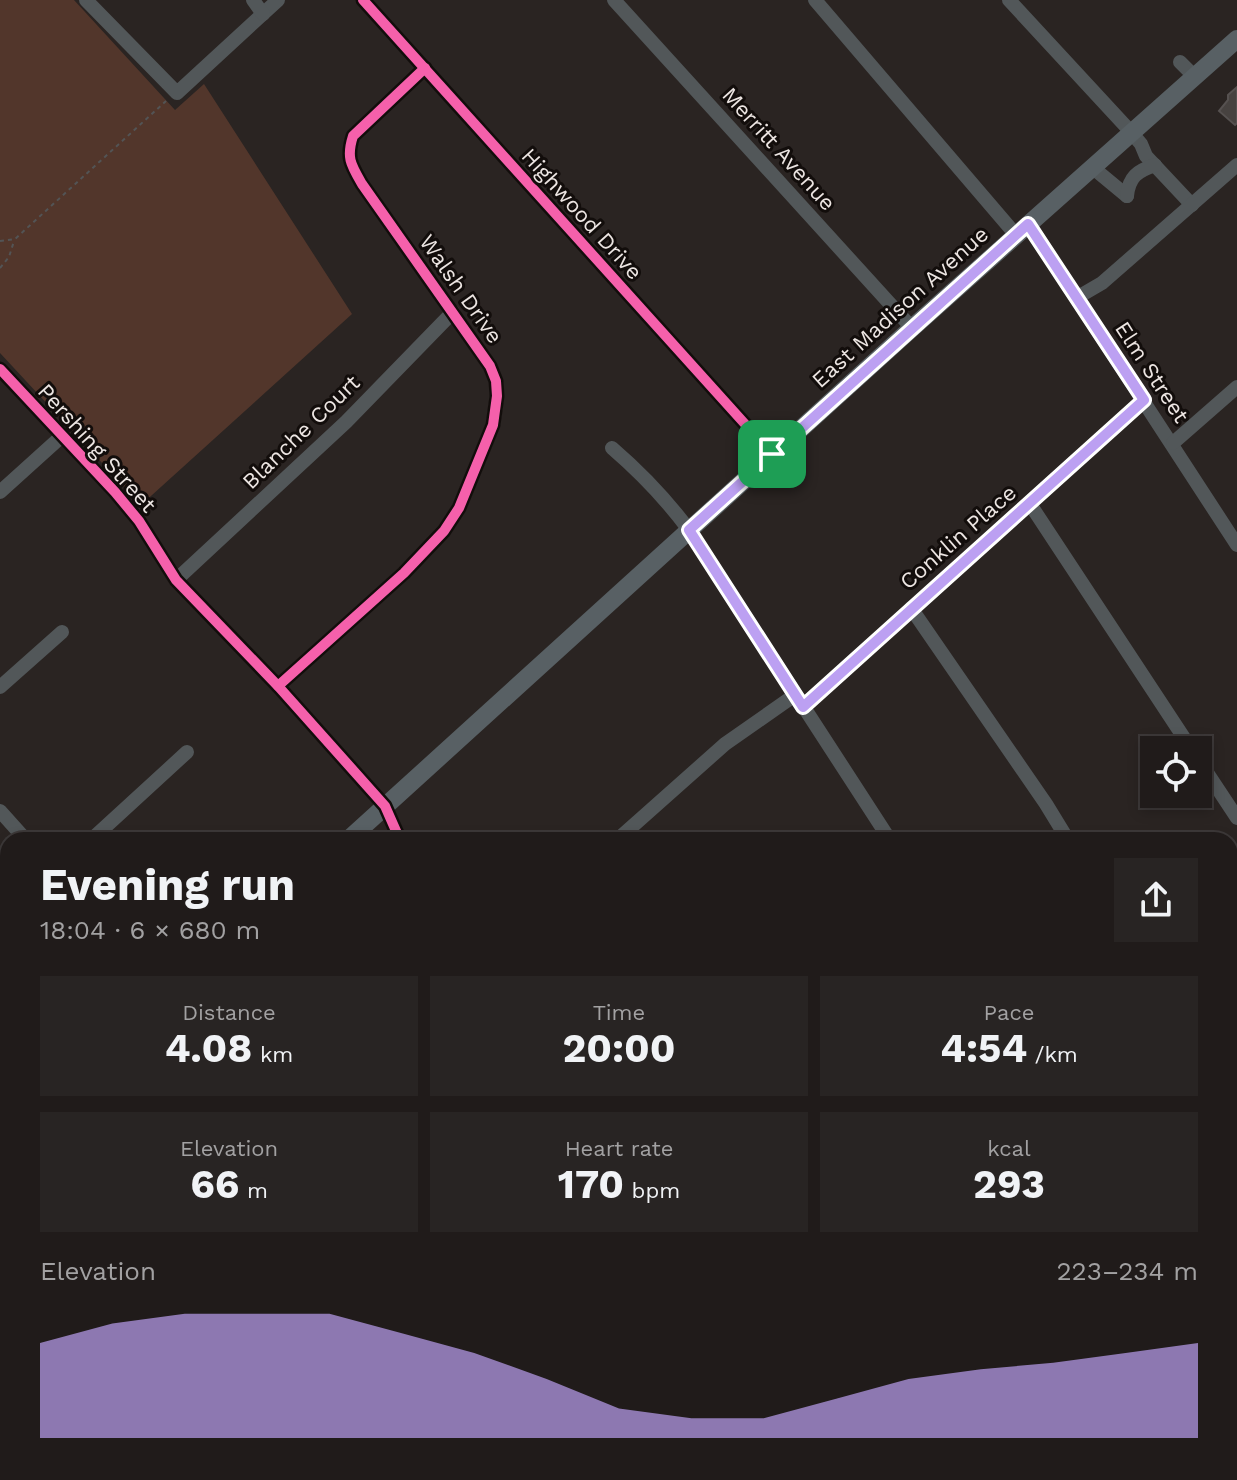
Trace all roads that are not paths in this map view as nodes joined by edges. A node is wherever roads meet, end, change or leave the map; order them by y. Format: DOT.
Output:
graph roads {
  1 [pos="86,0"];
  2 [pos="253,0"];
  3 [pos="278,0"];
  4 [pos="363,0"];
  5 [pos="614,0"];
  6 [pos="815,0"];
  7 [pos="1009,0"];
  8 [pos="263,14"];
  9 [pos="1237,39"];
  10 [pos="1180,62"];
  11 [pos="425,68"];
  12 [pos="1194,76"];
  13 [pos="1131,132"];
  14 [pos="1150,160"];
  15 [pos="1237,165"];
  16 [pos="1092,167"];
  17 [pos="1192,205"];
  18 [pos="1022,230"];
  19 [pos="1078,297"];
  20 [pos="453,312"];
  21 [pos="912,328"];
  22 [pos="0,369"];
  23 [pos="1237,387"];
  24 [pos="1144,400"];
  25 [pos="62,436"];
  26 [pos="1173,443"];
  27 [pos="612,448"];
  28 [pos="772,454"];
  29 [pos="0,492"];
  30 [pos="1030,504"];
  31 [pos="689,530"];
  32 [pos="1237,545"];
  33 [pos="176,580"];
  34 [pos="911,608"];
  35 [pos="62,632"];
  36 [pos="278,686"];
  37 [pos="0,687"];
  38 [pos="799,701"];
  39 [pos="1183,736"];
  40 [pos="187,752"];
  41 [pos="1212,780"];
  42 [pos="385,806"];
  43 [pos="0,811"];
  44 [pos="1237,818"];
  45 [pos="19,832"];
  46 [pos="100,832"];
  47 [pos="357,832"];
  48 [pos="396,832"];
  49 [pos="626,832"];
  50 [pos="885,832"];
  51 [pos="1063,832"];
  1 -- 8 [label="street"];
  2 -- 8 [label="street"];
  3 -- 8 [label="street"];
  4 -- 11 [label="street, Highwood Drive"];
  5 -- 21 [label="street, Merritt Avenue"];
  6 -- 18 [label="street, Elm Street"];
  7 -- 13 [label="street"];
  9 -- 12 [label="main road, East Madison Avenue"];
  10 -- 12 [label="street"];
  11 -- 20 [label="street, Walsh Drive"];
  11 -- 28 [label="street, Highwood Drive"];
  12 -- 13 [label="main road, East Madison Avenue"];
  13 -- 14 [label="street"];
  13 -- 16 [label="main road, East Madison Avenue"];
  14 -- 16 [label="street"];
  14 -- 17 [label="street"];
  15 -- 17 [label="street"];
  16 -- 18 [label="main road, East Madison Avenue"];
  17 -- 19 [label="street"];
  18 -- 19 [label="street, Elm Street"];
  18 -- 21 [label="main road, East Madison Avenue"];
  19 -- 24 [label="street, Elm Street"];
  20 -- 33 [label="street, Blanche Court"];
  20 -- 36 [label="street, Walsh Drive"];
  21 -- 28 [label="main road, East Madison Avenue"];
  22 -- 25 [label="street, Pershing Street"];
  23 -- 26 [label="street"];
  24 -- 26 [label="street, Elm Street"];
  24 -- 30 [label="street, Conklin Place"];
  25 -- 29 [label="street"];
  25 -- 33 [label="street, Pershing Street"];
  26 -- 32 [label="street, Elm Street"];
  27 -- 31 [label="street"];
  28 -- 31 [label="main road, East Madison Avenue"];
  30 -- 34 [label="street, Conklin Place"];
  30 -- 39 [label="street"];
  31 -- 38 [label="street"];
  31 -- 42 [label="main road, East Madison Avenue"];
  33 -- 36 [label="street, Pershing Street"];
  34 -- 38 [label="street, Conklin Place"];
  34 -- 51 [label="street"];
  35 -- 37 [label="street"];
  36 -- 42 [label="street, Pershing Street"];
  38 -- 49 [label="street, Conklin Place"];
  38 -- 50 [label="street"];
  40 -- 46 [label="street"];
  41 -- 44 [label="street"];
  42 -- 47 [label="main road, East Madison Avenue"];
  42 -- 48 [label="street, Pershing Street"];
  43 -- 45 [label="street"];
}
